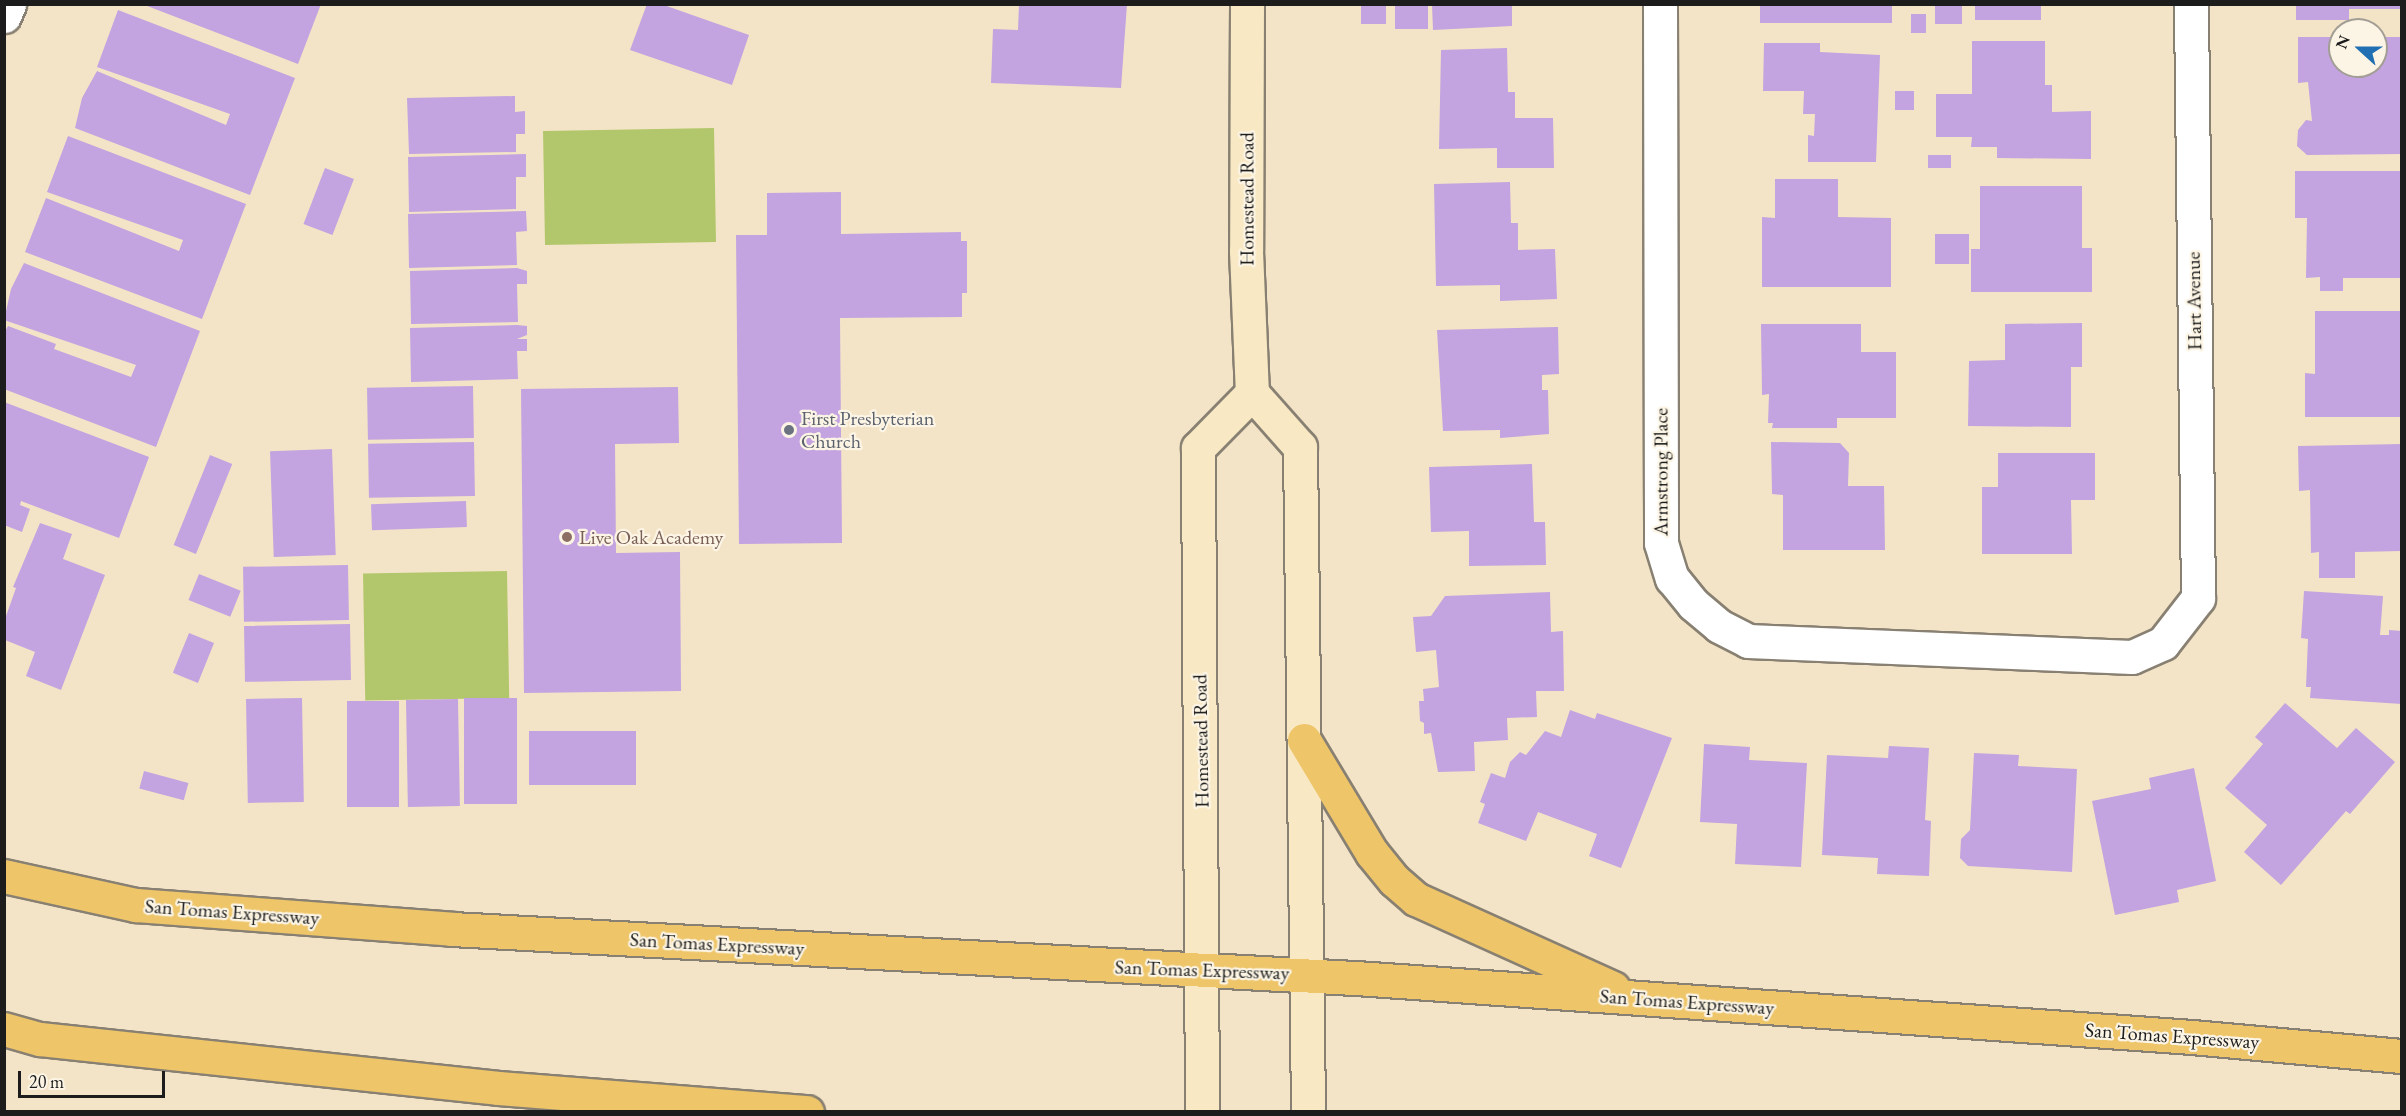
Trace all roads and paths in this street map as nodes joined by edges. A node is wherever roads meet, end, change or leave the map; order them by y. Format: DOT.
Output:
graph roads {
  1 [pos="9,4"];
  2 [pos="1247,4"];
  3 [pos="1660,4"];
  4 [pos="2191,4"];
  5 [pos="4,16"];
  6 [pos="1252,393"];
  7 [pos="2198,598"];
  8 [pos="1304,740"];
  9 [pos="4,876"];
  10 [pos="1201,970"];
  11 [pos="1306,975"];
  12 [pos="1637,998"];
  13 [pos="4,1029"];
  14 [pos="2402,1056"];
  15 [pos="807,1112"];
  16 [pos="1202,1112"];
  17 [pos="1308,1112"];
  1 -- 5 [label="street"];
  2 -- 6 [label="main road, Homestead Road"];
  3 -- 7 [label="street, Armstrong Place"];
  4 -- 7 [label="street, Hart Avenue"];
  6 -- 8 [label="main road"];
  6 -- 10 [label="main road, Homestead Road"];
  8 -- 11 [label="main road"];
  8 -- 12 [label="highway"];
  9 -- 10 [label="highway, San Tomas Expressway"];
  10 -- 11 [label="highway, San Tomas Expressway"];
  10 -- 16 [label="main road, Homestead Road"];
  11 -- 12 [label="highway, San Tomas Expressway"];
  11 -- 17 [label="main road"];
  12 -- 14 [label="highway, San Tomas Expressway"];
  13 -- 15 [label="highway"];
}
